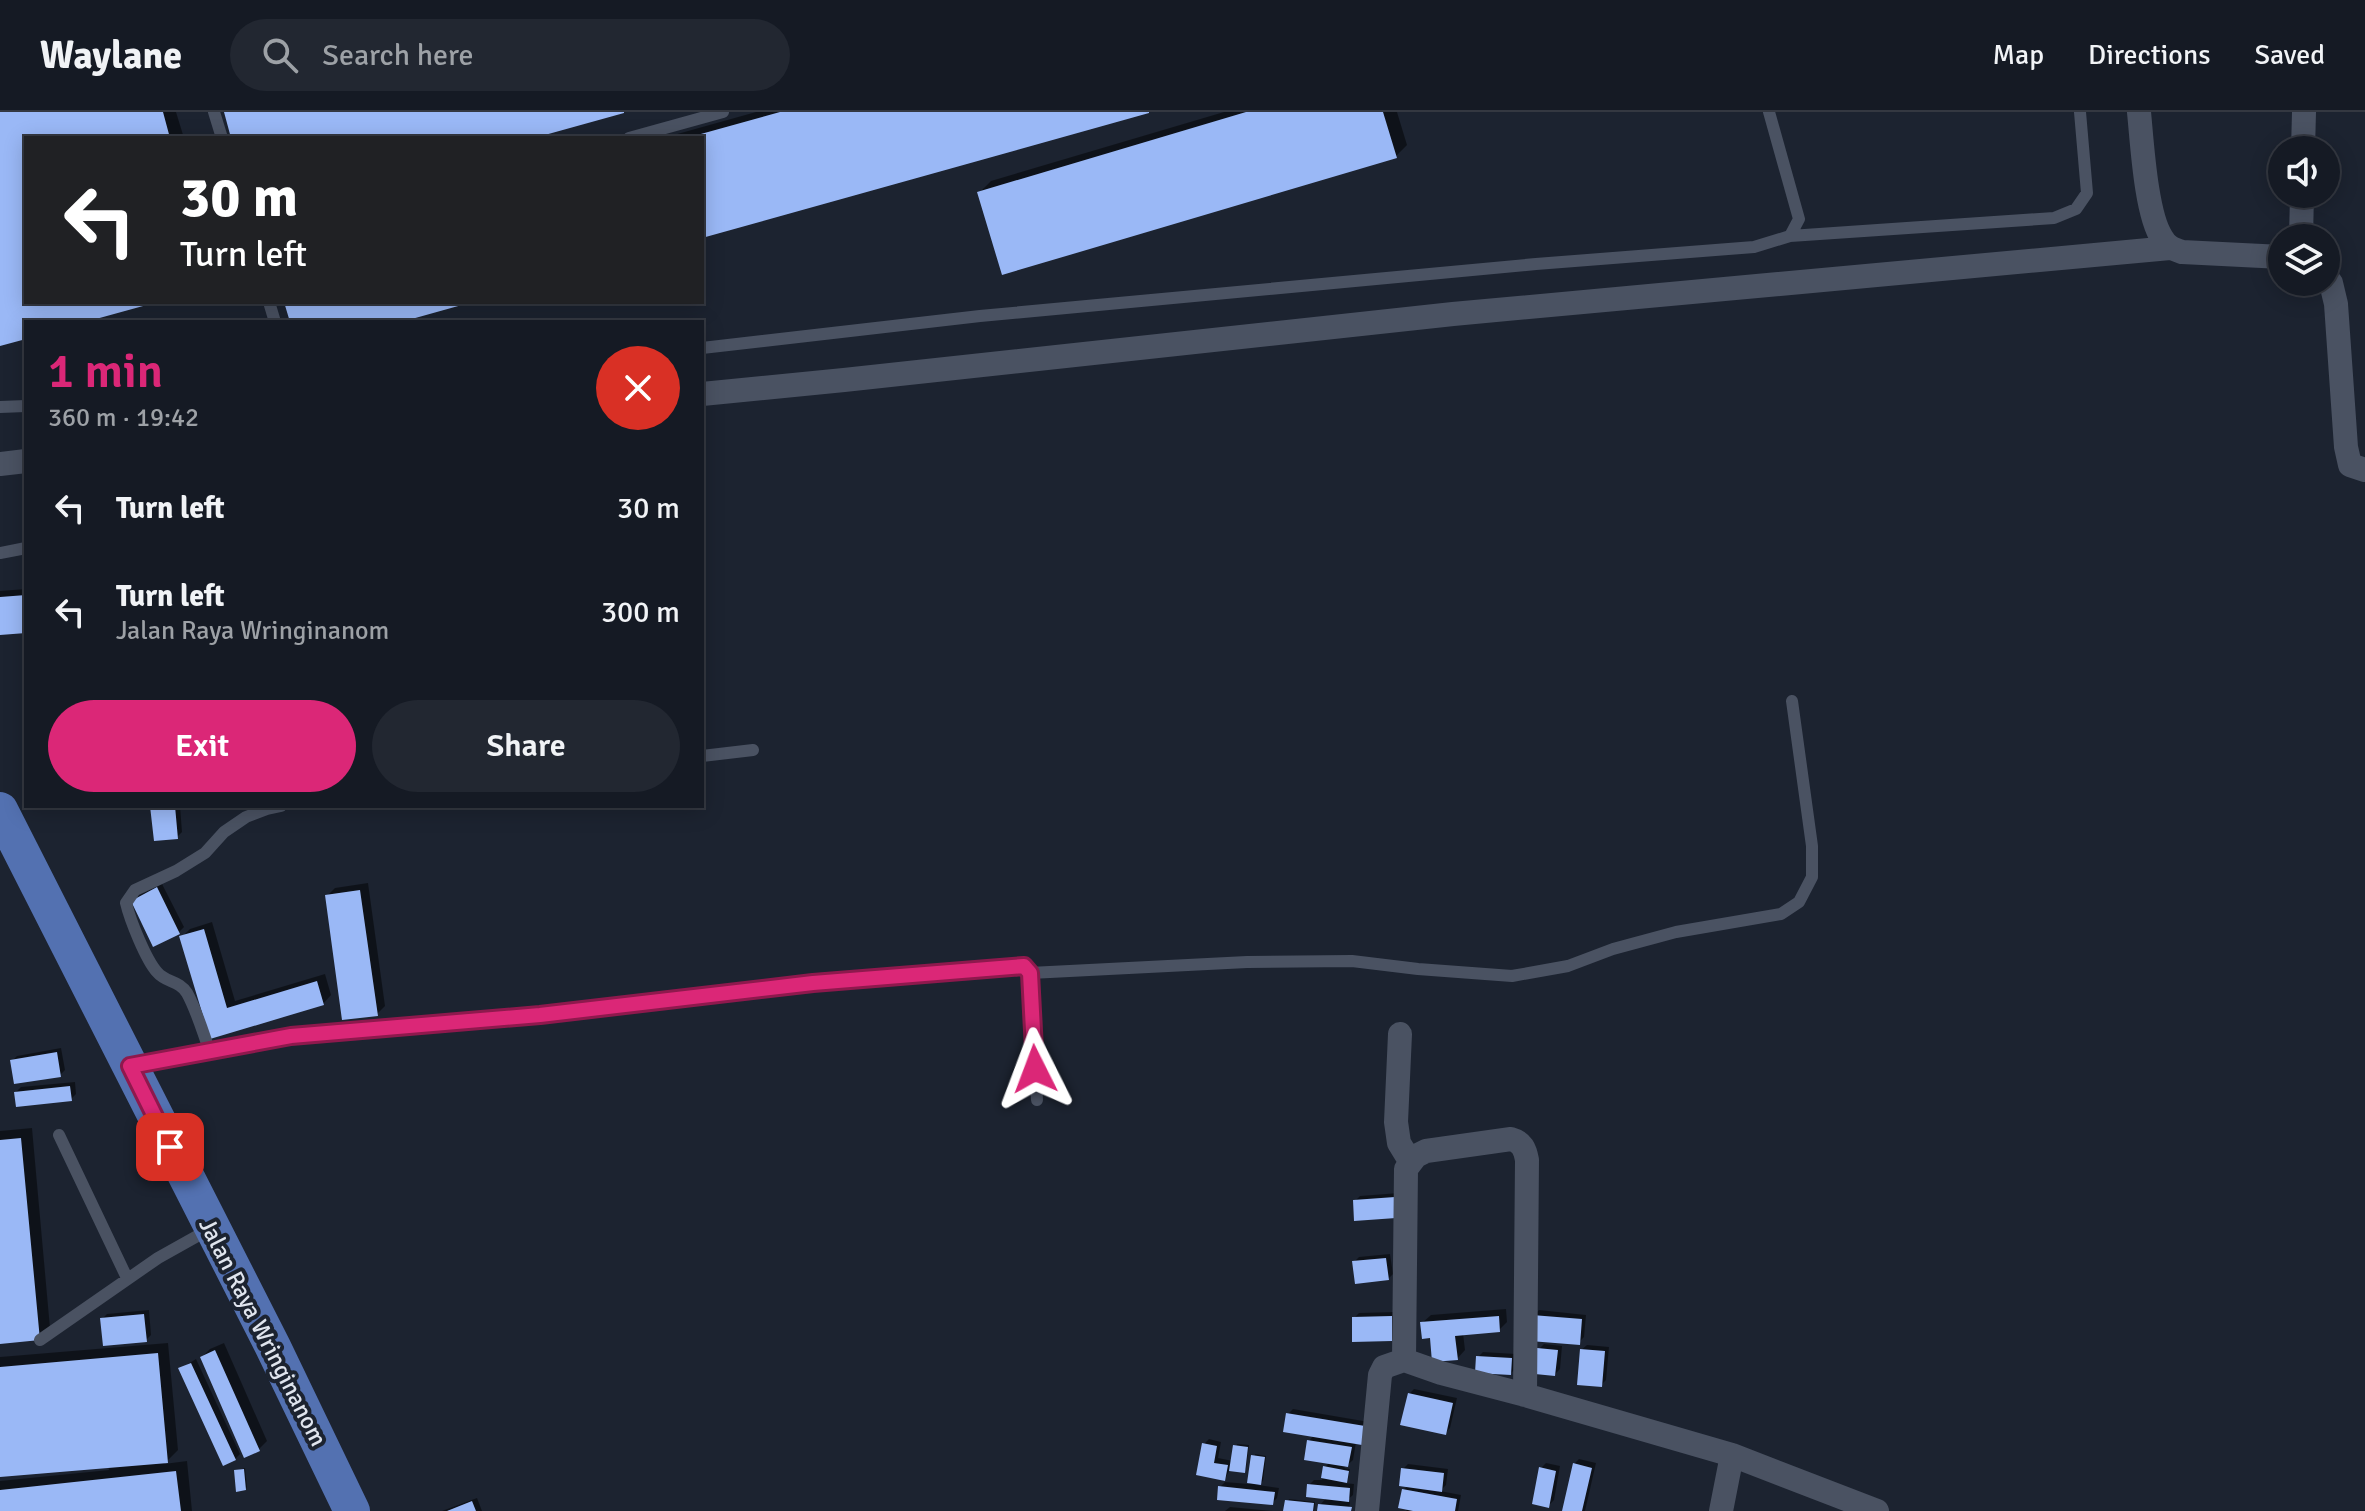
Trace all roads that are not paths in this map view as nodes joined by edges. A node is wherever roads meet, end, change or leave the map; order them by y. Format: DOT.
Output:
graph roads {
  1 [pos="214,112"];
  2 [pos="723,112"];
  3 [pos="1769,112"];
  4 [pos="2080,112"];
  5 [pos="2139,112"];
  6 [pos="2304,112"];
  7 [pos="221,136"];
  8 [pos="636,136"];
  9 [pos="2303,136"];
  10 [pos="1790,236"];
  11 [pos="2170,248"];
  12 [pos="2268,256"];
  13 [pos="2334,296"];
  14 [pos="704,348"];
  15 [pos="704,394"];
  16 [pos="24,406"];
  17 [pos="0,407"];
  18 [pos="24,461"];
  19 [pos="0,464"];
  20 [pos="2365,470"];
  21 [pos="24,548"];
  22 [pos="0,553"];
  23 [pos="1792,701"];
  24 [pos="753,750"];
  25 [pos="704,756"];
  26 [pos="272,808"];
  27 [pos="0,810"];
  28 [pos="1030,973"];
  29 [pos="1400,1034"];
  30 [pos="210,1052"];
  31 [pos="130,1066"];
  32 [pos="1037,1100"];
  33 [pos="59,1135"];
  34 [pos="1410,1161"];
  35 [pos="203,1233"];
  36 [pos="127,1278"];
  37 [pos="40,1340"];
  38 [pos="1404,1360"];
  39 [pos="1525,1395"];
  40 [pos="1732,1455"];
  41 [pos="352,1511"];
  42 [pos="1367,1511"];
  43 [pos="1721,1511"];
  44 [pos="1877,1511"];
  1 -- 7 [label="lane"];
  2 -- 8 [label="lane"];
  3 -- 10 [label="lane"];
  4 -- 10 [label="lane"];
  5 -- 11 [label="street"];
  6 -- 9 [label="street"];
  10 -- 14 [label="lane"];
  11 -- 12 [label="street"];
  11 -- 15 [label="street"];
  13 -- 20 [label="street"];
  16 -- 17 [label="lane"];
  18 -- 19 [label="street"];
  21 -- 22 [label="lane"];
  23 -- 28 [label="lane"];
  24 -- 25 [label="lane"];
  26 -- 30 [label="lane"];
  27 -- 31 [label="main road, Jalan Raya Wringinanom"];
  28 -- 30 [label="lane"];
  28 -- 32 [label="lane"];
  29 -- 34 [label="street"];
  30 -- 31 [label="lane"];
  31 -- 35 [label="main road, Jalan Raya Wringinanom"];
  33 -- 36 [label="lane"];
  34 -- 38 [label="street"];
  34 -- 39 [label="street"];
  35 -- 36 [label="lane"];
  35 -- 41 [label="main road, Jalan Raya Wringinanom"];
  36 -- 37 [label="lane"];
  38 -- 39 [label="street"];
  38 -- 42 [label="street"];
  39 -- 40 [label="street"];
  40 -- 43 [label="street"];
  40 -- 44 [label="street"];
}
